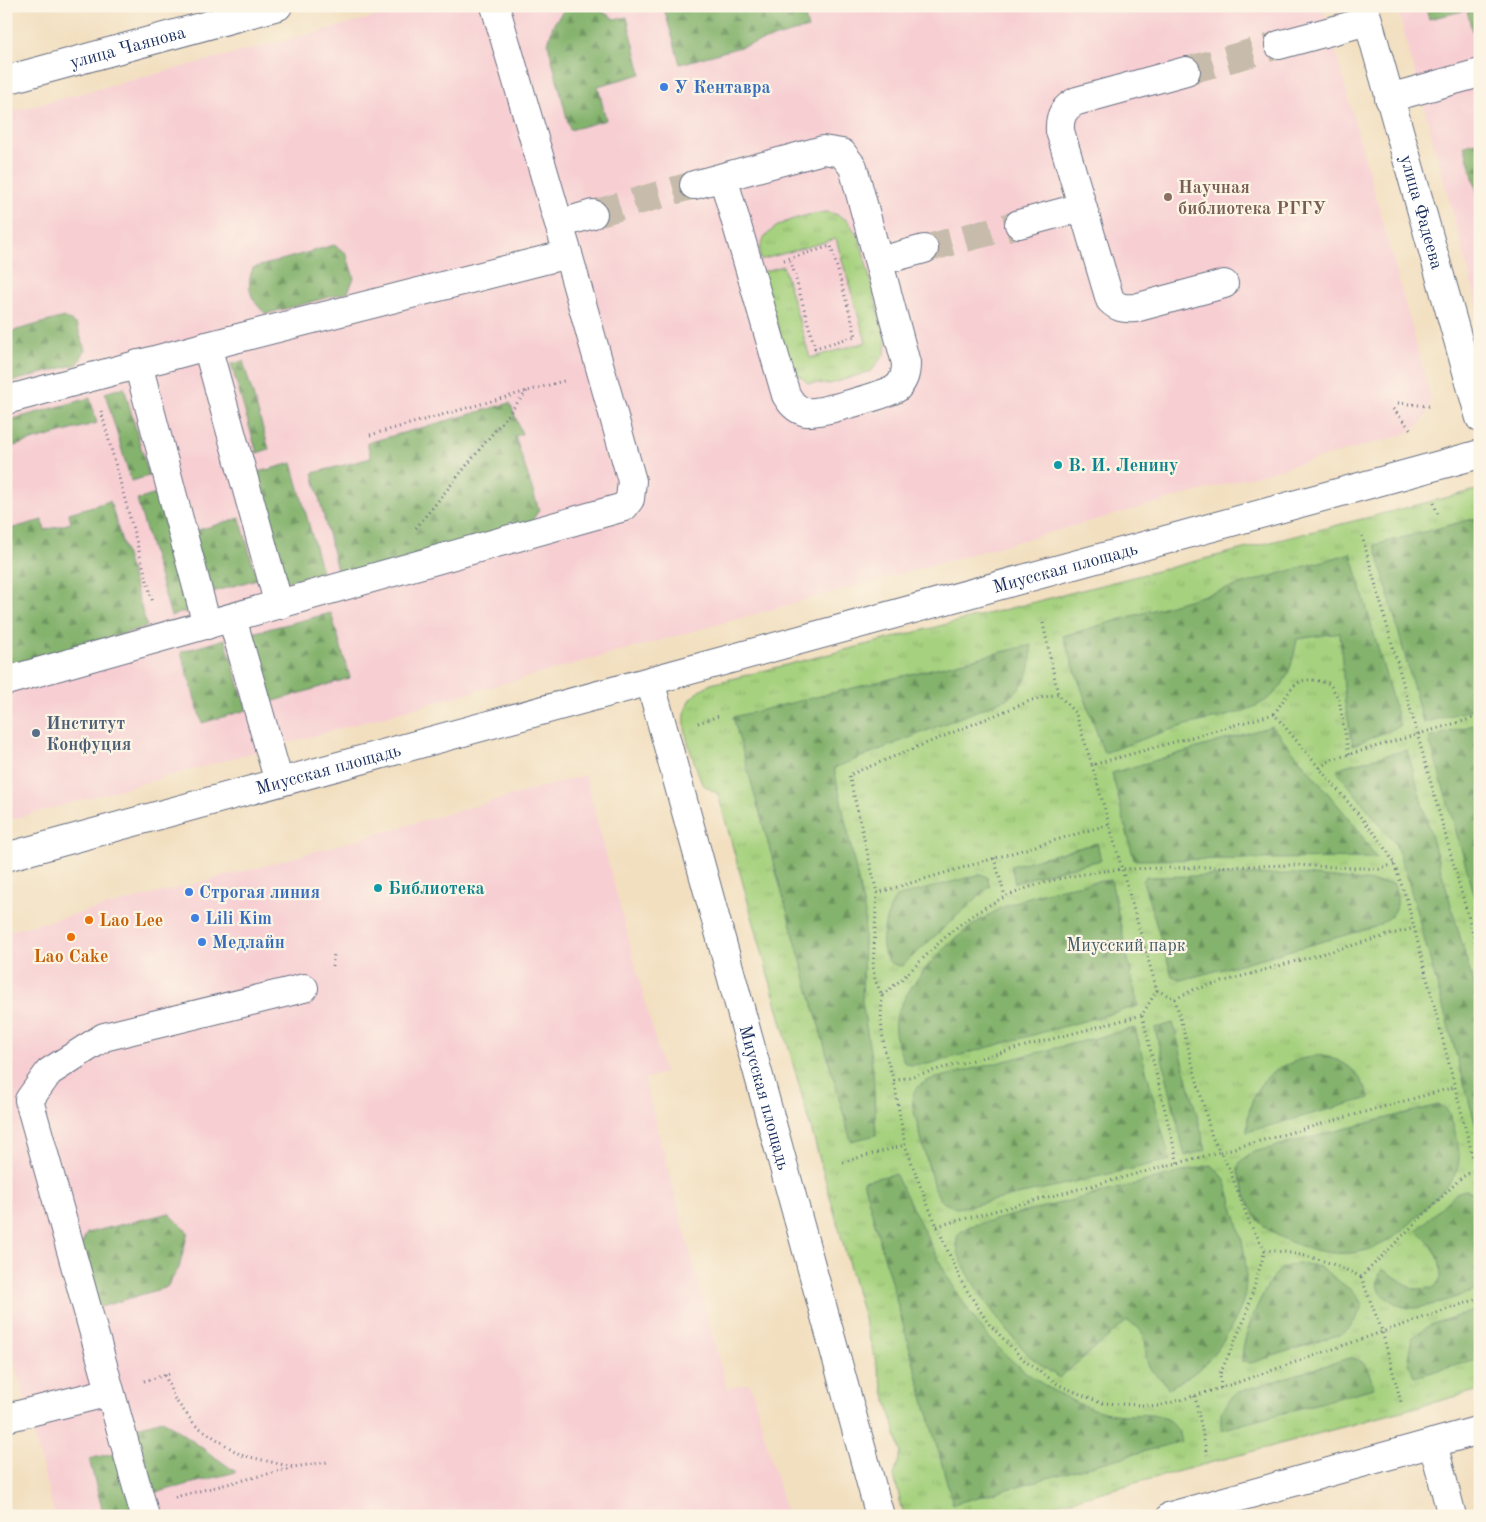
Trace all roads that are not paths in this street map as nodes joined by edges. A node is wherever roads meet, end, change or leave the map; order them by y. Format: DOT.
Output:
graph roads {
  1 [pos="278,6"];
  2 [pos="495,6"];
  3 [pos="1366,13"];
  4 [pos="1279,45"];
  5 [pos="1186,71"];
  6 [pos="1480,73"];
  7 [pos="6,80"];
  8 [pos="1389,98"];
  9 [pos="723,177"];
  10 [pos="694,185"];
  11 [pos="1082,208"];
  12 [pos="593,214"];
  13 [pos="559,224"];
  14 [pos="1019,224"];
  15 [pos="924,249"];
  16 [pos="568,254"];
  17 [pos="880,261"];
  18 [pos="1224,284"];
  19 [pos="207,346"];
  20 [pos="138,364"];
  21 [pos="6,400"];
  22 [pos="1480,418"];
  23 [pos="1480,454"];
  24 [pos="278,605"];
  25 [pos="219,622"];
  26 [pos="6,680"];
  27 [pos="650,681"];
  28 [pos="279,782"];
  29 [pos="6,857"];
  30 [pos="304,988"];
  31 [pos="110,1392"];
  32 [pos="6,1418"];
  33 [pos="1480,1430"];
  34 [pos="1433,1443"];
  35 [pos="1250,1505"];
  36 [pos="144,1510"];
  37 [pos="880,1516"];
  38 [pos="1171,1516"];
  39 [pos="1452,1516"];
  1 -- 7 [label="street, улица Чаянова"];
  2 -- 13 [label="street"];
  3 -- 4 [label="street"];
  3 -- 8 [label="street, улица Фадеева"];
  5 -- 11 [label="street"];
  6 -- 8 [label="street"];
  8 -- 22 [label="street, улица Фадеева"];
  9 -- 10 [label="street"];
  9 -- 17 [label="street"];
  9 -- 17 [label="street"];
  11 -- 14 [label="street"];
  11 -- 18 [label="street"];
  12 -- 13 [label="street"];
  13 -- 16 [label="street"];
  15 -- 17 [label="street"];
  16 -- 19 [label="street"];
  16 -- 24 [label="street"];
  19 -- 20 [label="street"];
  19 -- 24 [label="street"];
  20 -- 21 [label="street"];
  20 -- 25 [label="street"];
  23 -- 27 [label="street, Миусская площадь"];
  24 -- 25 [label="street"];
  25 -- 26 [label="street"];
  25 -- 28 [label="street"];
  27 -- 28 [label="street, Миусская площадь"];
  27 -- 37 [label="street, Миусская площадь"];
  28 -- 29 [label="street, Миусская площадь"];
  30 -- 31 [label="street"];
  31 -- 32 [label="street"];
  31 -- 36 [label="street"];
  33 -- 34 [label="street"];
  34 -- 35 [label="street"];
  34 -- 39 [label="street"];
  35 -- 38 [label="street"];
}
